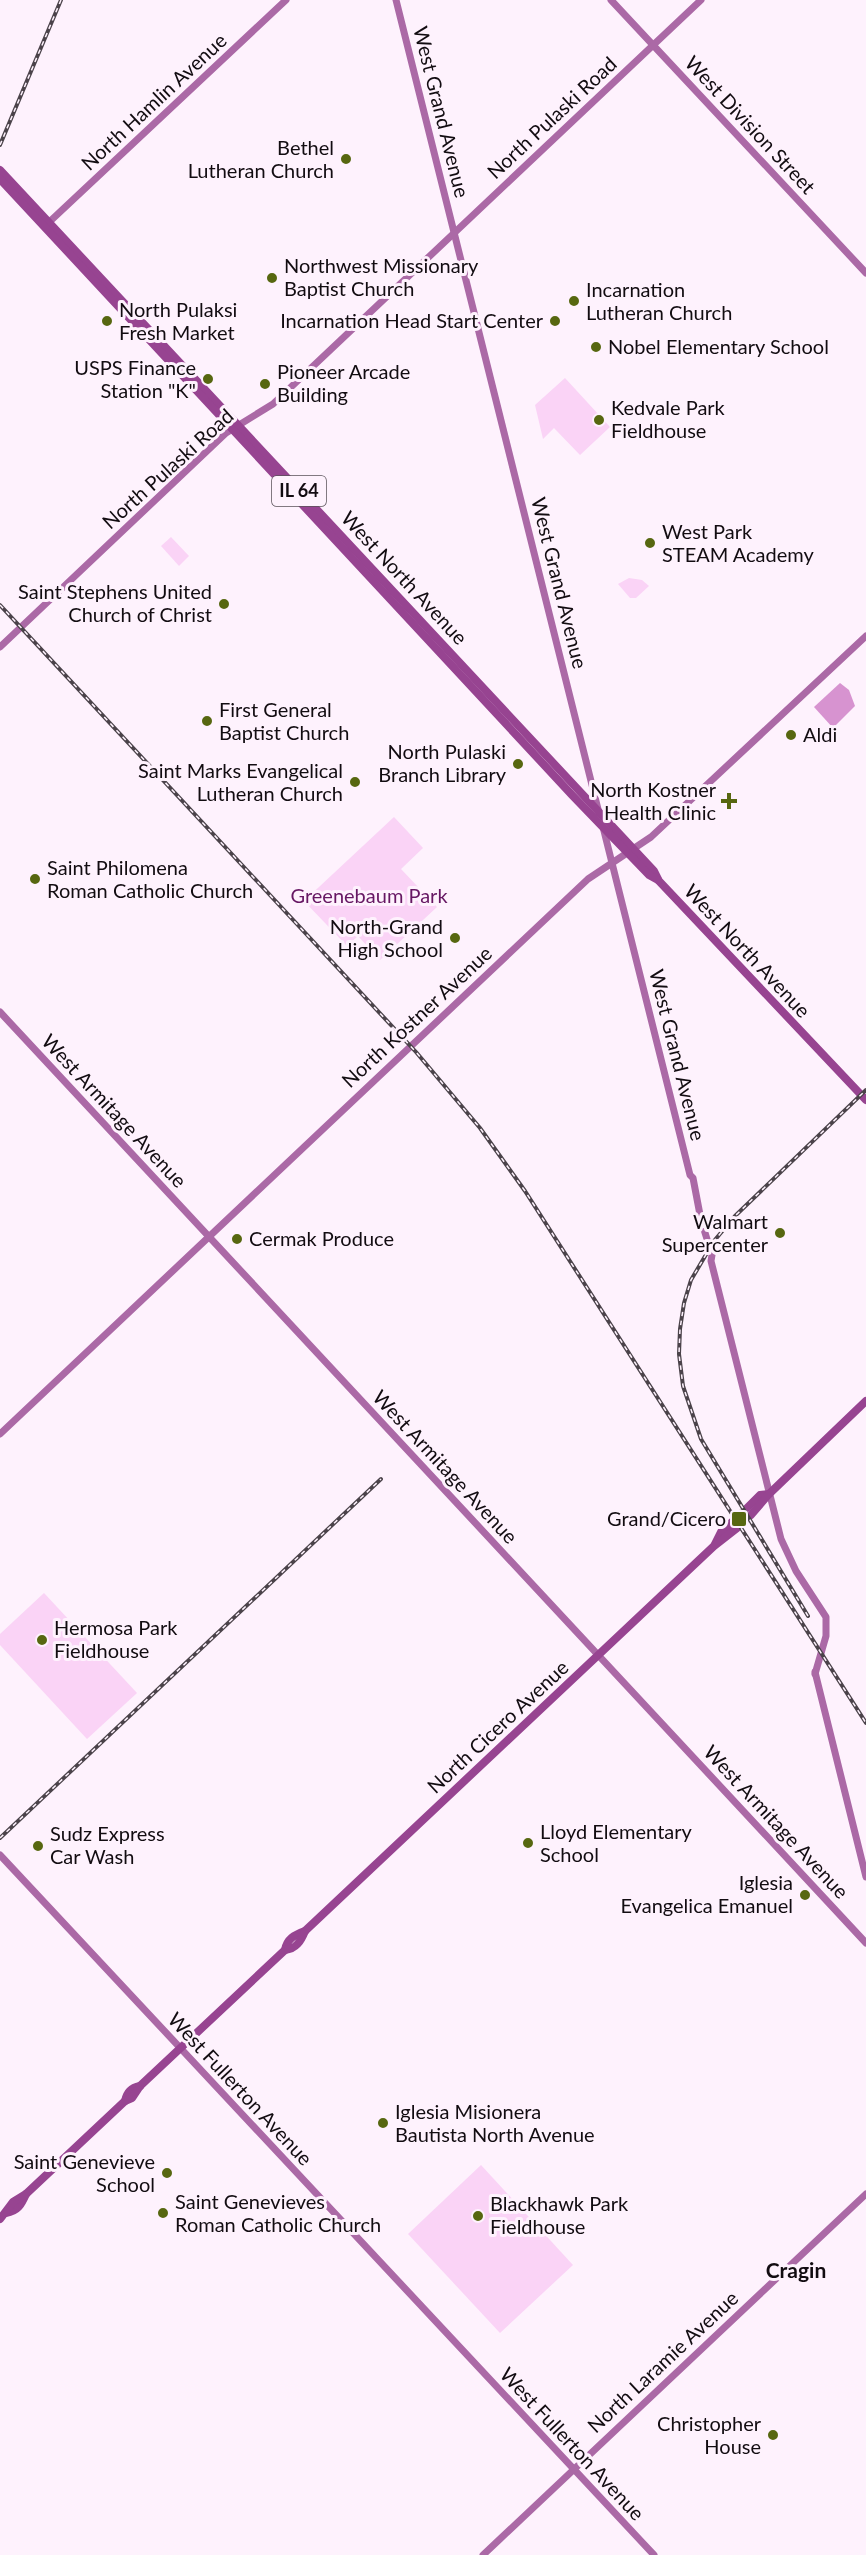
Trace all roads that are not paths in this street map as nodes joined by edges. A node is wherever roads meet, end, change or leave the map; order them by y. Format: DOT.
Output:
graph roads {
  1 [pos="286,0"];
  2 [pos="396,0"];
  3 [pos="610,0"];
  4 [pos="701,0"];
  5 [pos="652,46"];
  6 [pos="0,170"];
  7 [pos="0,179"];
  8 [pos="47,225"];
  9 [pos="454,234"];
  10 [pos="866,273"];
  11 [pos="235,427"];
  12 [pos="866,636"];
  13 [pos="0,647"];
  14 [pos="599,811"];
  15 [pos="603,828"];
  16 [pos="631,851"];
  17 [pos="612,862"];
  18 [pos="0,1012"];
  19 [pos="812,1045"];
  20 [pos="866,1100"];
  21 [pos="866,1107"];
  22 [pos="208,1236"];
  23 [pos="866,1401"];
  24 [pos="0,1434"];
  25 [pos="769,1494"];
  26 [pos="749,1511"];
  27 [pos="735,1525"];
  28 [pos="598,1655"];
  29 [pos="0,1855"];
  30 [pos="866,1877"];
  31 [pos="866,1943"];
  32 [pos="180,2049"];
  33 [pos="866,2194"];
  34 [pos="3,2216"];
  35 [pos="574,2469"];
  36 [pos="483,2555"];
  37 [pos="654,2555"];
  1 -- 8 [label="main road, North Hamlin Avenue"];
  2 -- 9 [label="main road, West Grand Avenue"];
  3 -- 5 [label="main road, West Division Street"];
  4 -- 5 [label="main road, North Pulaski Road"];
  5 -- 9 [label="main road, North Pulaski Road"];
  5 -- 10 [label="main road, West Division Street"];
  6 -- 8 [label="main road, West North Avenue / IL 64"];
  7 -- 8 [label="main road, West North Avenue / IL 64"];
  8 -- 11 [label="main road, West North Avenue / IL 64"];
  9 -- 11 [label="main road, North Pulaski Road"];
  9 -- 14 [label="main road, West Grand Avenue"];
  11 -- 13 [label="main road, North Pulaski Road"];
  11 -- 14 [label="main road, West North Avenue / IL 64"];
  11 -- 15 [label="main road, West North Avenue / IL 64"];
  12 -- 16 [label="main road, North Kostner Avenue"];
  14 -- 15 [label="main road, West Grand Avenue"];
  14 -- 16 [label="main road, West North Avenue / IL 64"];
  15 -- 16 [label="main road, West North Avenue / IL 64"];
  15 -- 17 [label="main road, West Grand Avenue"];
  16 -- 17 [label="main road, North Kostner Avenue"];
  16 -- 19 [label="main road, West North Avenue / IL 64"];
  17 -- 22 [label="main road, North Kostner Avenue"];
  17 -- 25 [label="main road, West Grand Avenue"];
  18 -- 22 [label="main road, West Armitage Avenue"];
  19 -- 20 [label="main road, West North Avenue / IL 64"];
  19 -- 21 [label="main road, West North Avenue / IL 64"];
  22 -- 24 [label="main road, North Kostner Avenue"];
  22 -- 28 [label="main road, West Armitage Avenue"];
  23 -- 25 [label="main road"];
  25 -- 26 [label="main road"];
  25 -- 30 [label="main road, West Grand Avenue"];
  27 -- 28 [label="main road, North Cicero Avenue"];
  28 -- 31 [label="main road, West Armitage Avenue"];
  28 -- 32 [label="main road, North Cicero Avenue"];
  29 -- 32 [label="main road, West Fullerton Avenue"];
  32 -- 34 [label="main road, North Cicero Avenue"];
  32 -- 35 [label="main road, West Fullerton Avenue"];
  33 -- 35 [label="main road, North Laramie Avenue"];
  35 -- 36 [label="main road, North Laramie Avenue"];
  35 -- 37 [label="main road, West Fullerton Avenue"];
}
